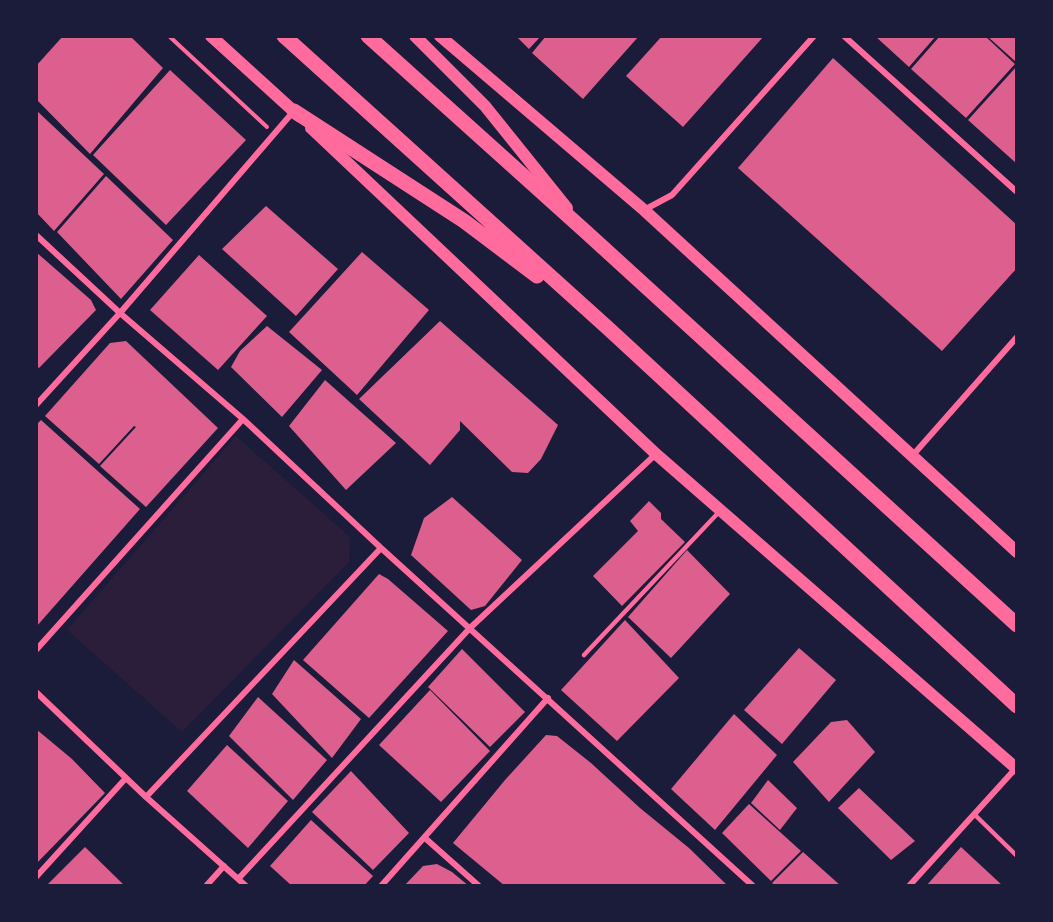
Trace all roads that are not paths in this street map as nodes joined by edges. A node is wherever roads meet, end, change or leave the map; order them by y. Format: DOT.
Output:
graph roads {
  1 [pos="211,36"];
  2 [pos="284,36"];
  3 [pos="368,36"];
  4 [pos="415,36"];
  5 [pos="440,36"];
  6 [pos="814,36"];
  7 [pos="844,36"];
  8 [pos="294,111"];
  9 [pos="1017,192"];
  10 [pos="644,210"];
  11 [pos="586,232"];
  12 [pos="36,235"];
  13 [pos="120,313"];
  14 [pos="610,330"];
  15 [pos="1017,337"];
  16 [pos="36,405"];
  17 [pos="243,419"];
  18 [pos="656,454"];
  19 [pos="912,455"];
  20 [pos="721,510"];
  21 [pos="381,548"];
  22 [pos="1017,552"];
  23 [pos="1017,625"];
  24 [pos="470,627"];
  25 [pos="36,650"];
  26 [pos="584,655"];
  27 [pos="36,692"];
  28 [pos="548,698"];
  29 [pos="1017,706"];
  30 [pos="1016,769"];
  31 [pos="126,778"];
  32 [pos="146,797"];
  33 [pos="974,814"];
  34 [pos="425,838"];
  35 [pos="1017,856"];
  36 [pos="224,866"];
  37 [pos="36,877"];
  38 [pos="239,878"];
  39 [pos="206,886"];
  40 [pos="246,886"];
  41 [pos="381,886"];
  42 [pos="479,886"];
  43 [pos="753,886"];
  44 [pos="909,886"];
  1 -- 8 [label="main road"];
  2 -- 14 [label="highway"];
  3 -- 11 [label="highway"];
  4 -- 11 [label="main road"];
  5 -- 10 [label="main road"];
  6 -- 10 [label="street"];
  7 -- 9 [label="street"];
  8 -- 13 [label="street"];
  8 -- 14 [label="highway"];
  8 -- 18 [label="main road"];
  10 -- 19 [label="main road"];
  11 -- 23 [label="highway"];
  12 -- 13 [label="street"];
  13 -- 16 [label="street"];
  13 -- 17 [label="street"];
  14 -- 29 [label="highway"];
  15 -- 19 [label="street"];
  17 -- 21 [label="street"];
  17 -- 25 [label="street"];
  18 -- 20 [label="main road"];
  18 -- 24 [label="street"];
  19 -- 22 [label="main road"];
  20 -- 26 [label="lane"];
  20 -- 30 [label="main road"];
  21 -- 24 [label="street"];
  21 -- 32 [label="street"];
  24 -- 28 [label="street"];
  24 -- 38 [label="street"];
  27 -- 31 [label="street"];
  28 -- 34 [label="street"];
  28 -- 43 [label="street"];
  30 -- 33 [label="street"];
  31 -- 32 [label="street"];
  31 -- 37 [label="street"];
  32 -- 36 [label="street"];
  33 -- 35 [label="lane"];
  33 -- 44 [label="street"];
  34 -- 41 [label="street"];
  34 -- 42 [label="street"];
  36 -- 38 [label="street"];
  36 -- 39 [label="street"];
  38 -- 40 [label="street"];
}
